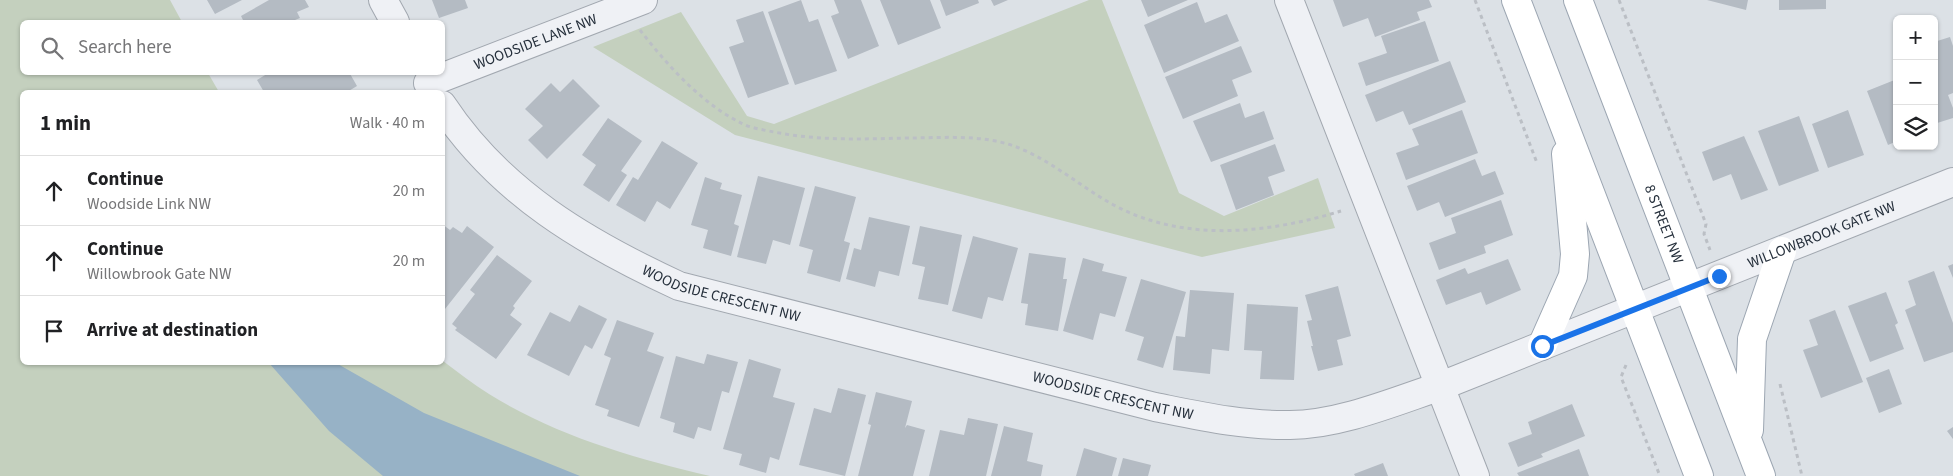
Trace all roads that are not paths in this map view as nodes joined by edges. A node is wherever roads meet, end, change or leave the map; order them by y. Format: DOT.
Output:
graph roads {
  1 [pos="383,0"];
  2 [pos="1289,0"];
  3 [pos="1516,0"];
  4 [pos="1578,0"];
  5 [pos="633,4"];
  6 [pos="394,20"];
  7 [pos="432,88"];
  8 [pos="445,108"];
  9 [pos="1563,123"];
  10 [pos="1953,182"];
  11 [pos="1782,251"];
  12 [pos="1689,288"];
  13 [pos="1635,309"];
  14 [pos="1542,346"];
  15 [pos="1441,386"];
  16 [pos="1749,444"];
  17 [pos="1475,476"];
  18 [pos="1699,476"];
  19 [pos="1762,476"];
  1 -- 6 [label="street"];
  2 -- 15 [label="street"];
  3 -- 9 [label="main road"];
  4 -- 12 [label="main road, 8 STREET NW"];
  5 -- 7 [label="street, WOODSIDE LANE NW"];
  8 -- 15 [label="street, WOODSIDE CRESCENT NW"];
  9 -- 13 [label="main road"];
  9 -- 14 [label="main road"];
  10 -- 11 [label="street, WILLOWBROOK GATE NW"];
  11 -- 12 [label="street, WILLOWBROOK GATE NW"];
  11 -- 16 [label="main road"];
  12 -- 13 [label="street, WILLOWBROOK GATE NW"];
  12 -- 16 [label="main road, 8 STREET NW"];
  13 -- 14 [label="street, WILLOWBROOK GATE NW"];
  13 -- 18 [label="main road"];
  14 -- 15 [label="street, WOODSIDE CRESCENT NW"];
  15 -- 17 [label="street"];
  16 -- 19 [label="main road, 8 STREET NW"];
}
